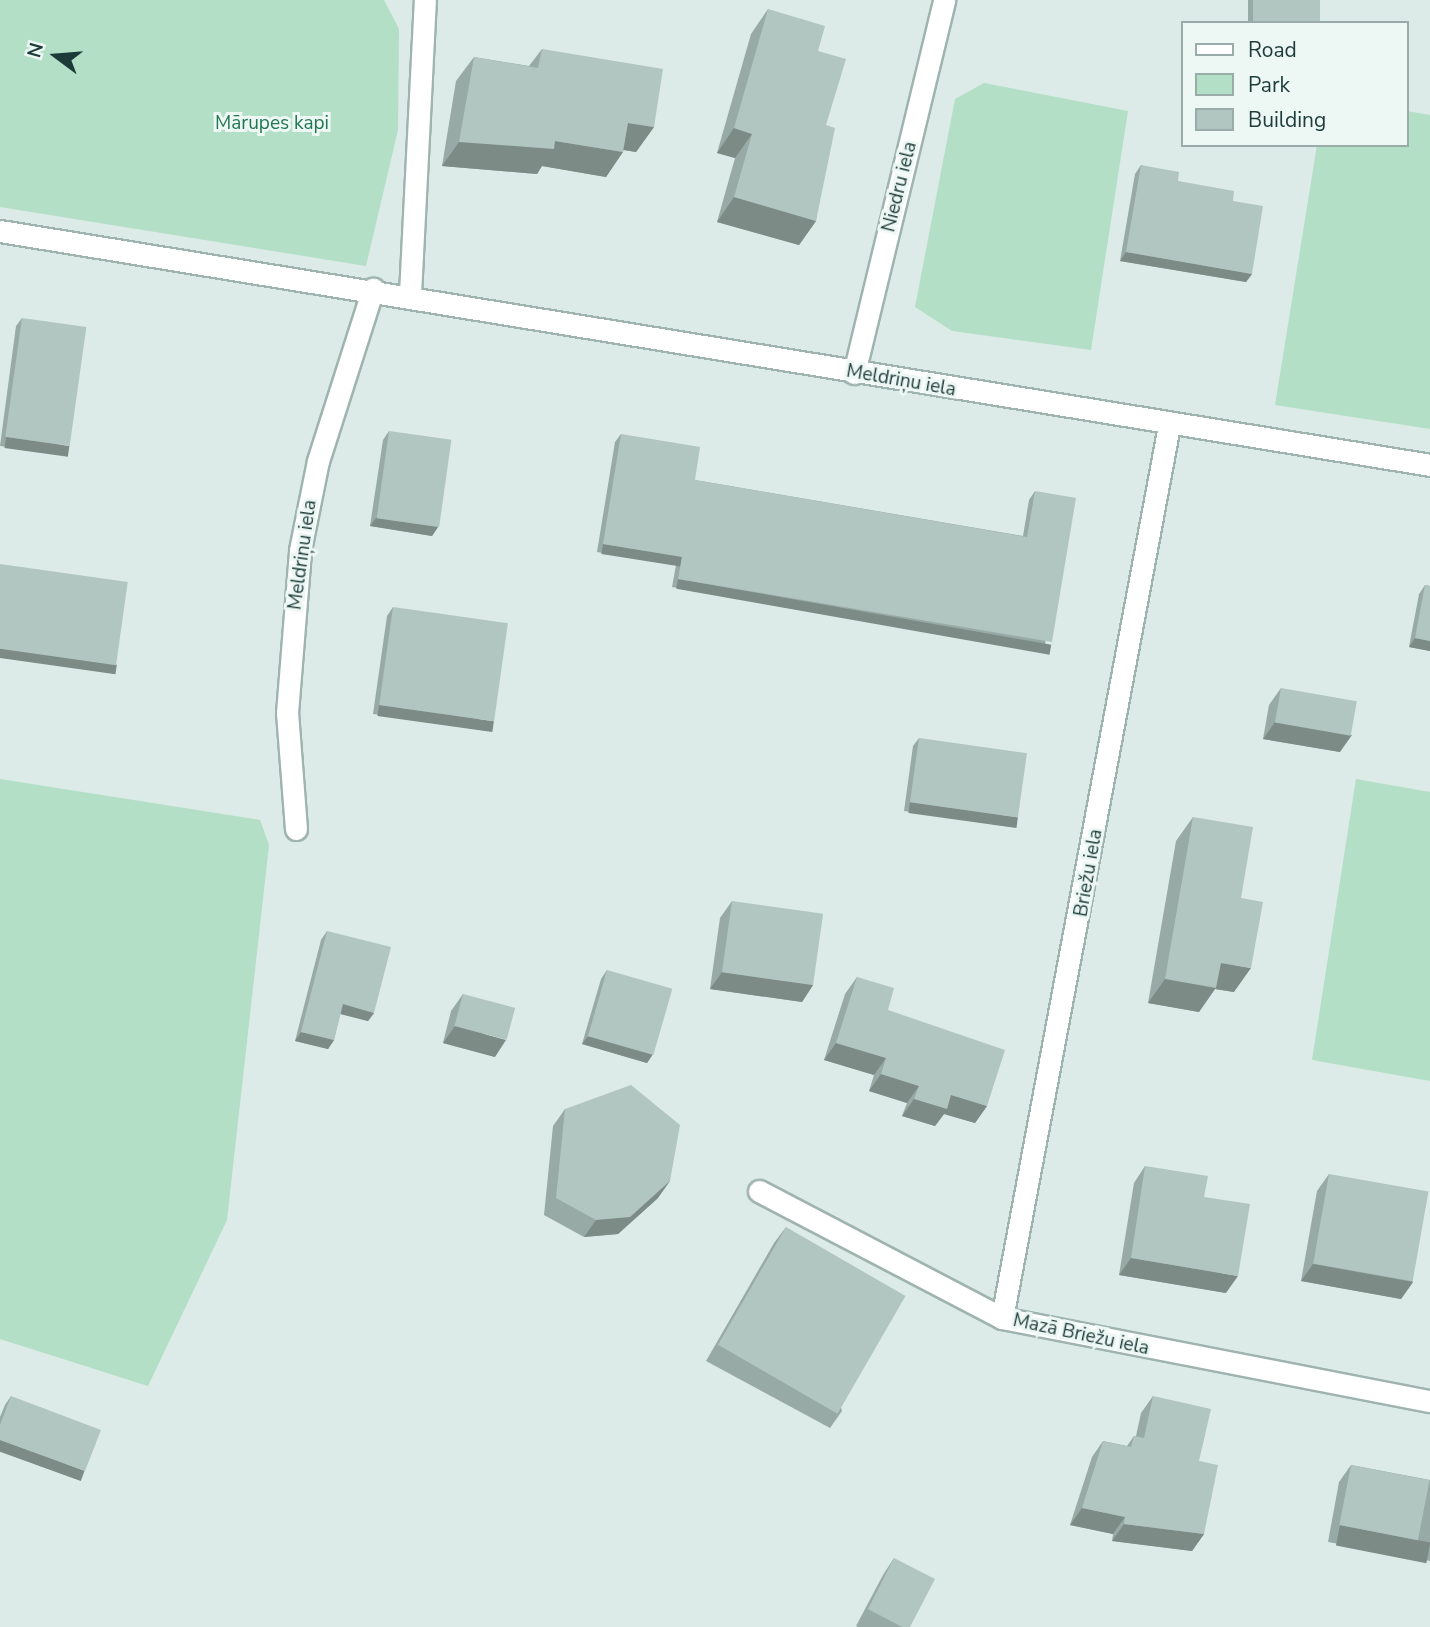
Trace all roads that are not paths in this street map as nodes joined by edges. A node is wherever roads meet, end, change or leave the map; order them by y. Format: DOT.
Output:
graph roads {
  1 [pos="425,0"];
  2 [pos="944,0"];
  3 [pos="0,230"];
  4 [pos="373,289"];
  5 [pos="410,294"];
  6 [pos="854,373"];
  7 [pos="1169,426"];
  8 [pos="1430,465"];
  9 [pos="296,829"];
  10 [pos="759,1191"];
  11 [pos="1002,1318"];
  12 [pos="1430,1401"];
  1 -- 5 [label="street"];
  2 -- 6 [label="street, Niedru iela"];
  3 -- 4 [label="street, Meldriņu iela"];
  4 -- 5 [label="street, Meldriņu iela"];
  4 -- 9 [label="street, Meldriņu iela"];
  5 -- 6 [label="street, Meldriņu iela"];
  6 -- 7 [label="street, Meldriņu iela"];
  7 -- 8 [label="street, Meldriņu iela"];
  7 -- 11 [label="street, Briežu iela"];
  10 -- 11 [label="street, Mazā Briežu iela"];
  11 -- 12 [label="street, Mazā Briežu iela"];
}
